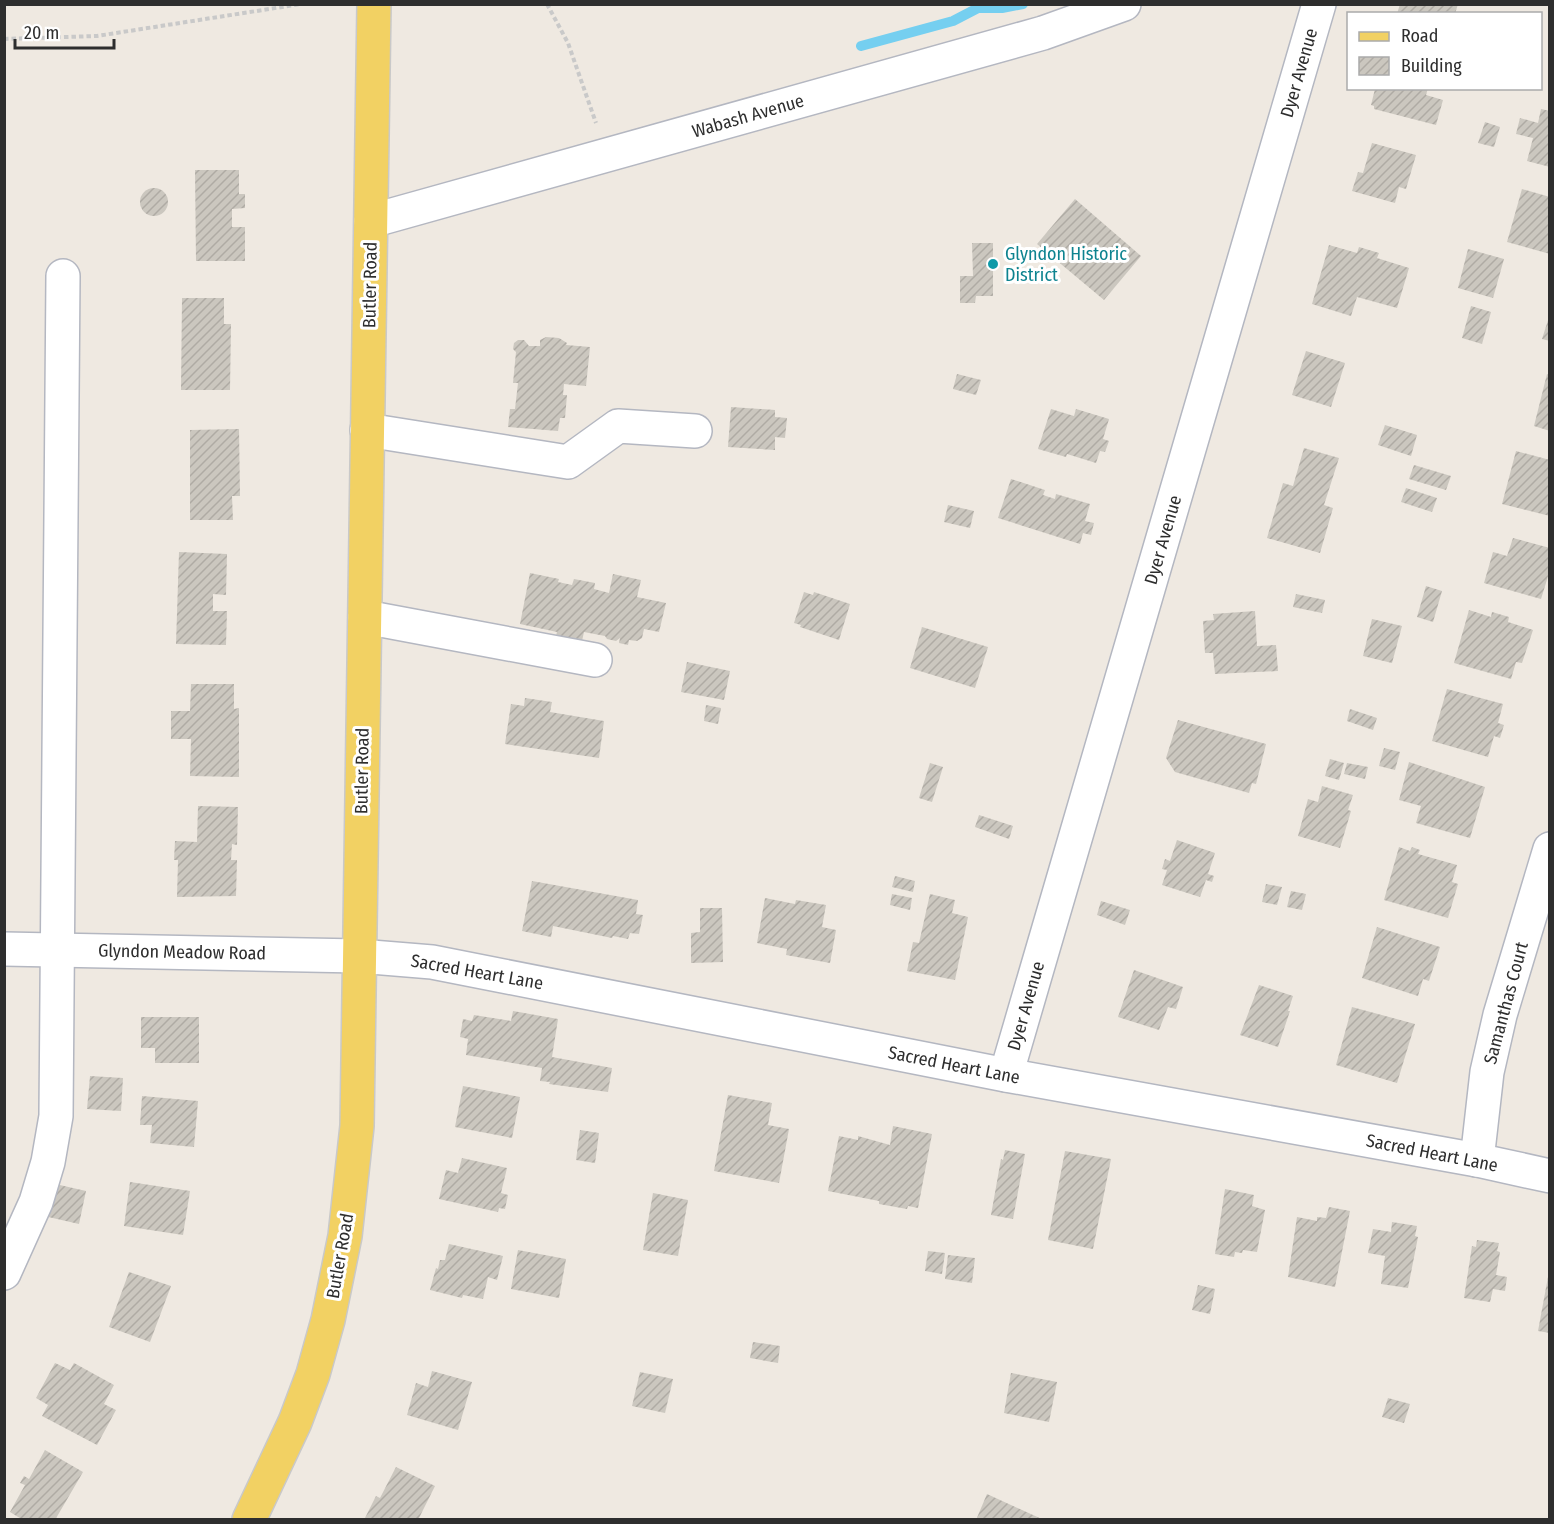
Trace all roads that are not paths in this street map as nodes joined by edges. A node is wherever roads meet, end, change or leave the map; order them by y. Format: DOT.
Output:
graph roads {
  1 [pos="374,4"];
  2 [pos="1124,4"];
  3 [pos="1319,4"];
  4 [pos="371,220"];
  5 [pos="63,276"];
  6 [pos="367,430"];
  7 [pos="695,431"];
  8 [pos="364,617"];
  9 [pos="595,660"];
  10 [pos="1550,849"];
  11 [pos="4,949"];
  12 [pos="57,949"];
  13 [pos="359,956"];
  14 [pos="1006,1075"];
  15 [pos="1476,1160"];
  16 [pos="1550,1176"];
  17 [pos="4,1273"];
  18 [pos="249,1520"];
  1 -- 4 [label="main road, Butler Road"];
  2 -- 4 [label="street, Wabash Avenue"];
  3 -- 14 [label="street, Dyer Avenue"];
  4 -- 6 [label="main road, Butler Road"];
  5 -- 12 [label="street"];
  6 -- 7 [label="street"];
  6 -- 8 [label="main road, Butler Road"];
  8 -- 9 [label="street"];
  8 -- 13 [label="main road, Butler Road"];
  10 -- 15 [label="street, Samanthas Court"];
  11 -- 12 [label="street, Glyndon Meadow Road"];
  12 -- 13 [label="street, Glyndon Meadow Road"];
  12 -- 17 [label="street"];
  13 -- 14 [label="street, Sacred Heart Lane"];
  13 -- 18 [label="main road, Butler Road"];
  14 -- 15 [label="street, Sacred Heart Lane"];
  15 -- 16 [label="street, Sacred Heart Lane"];
}
